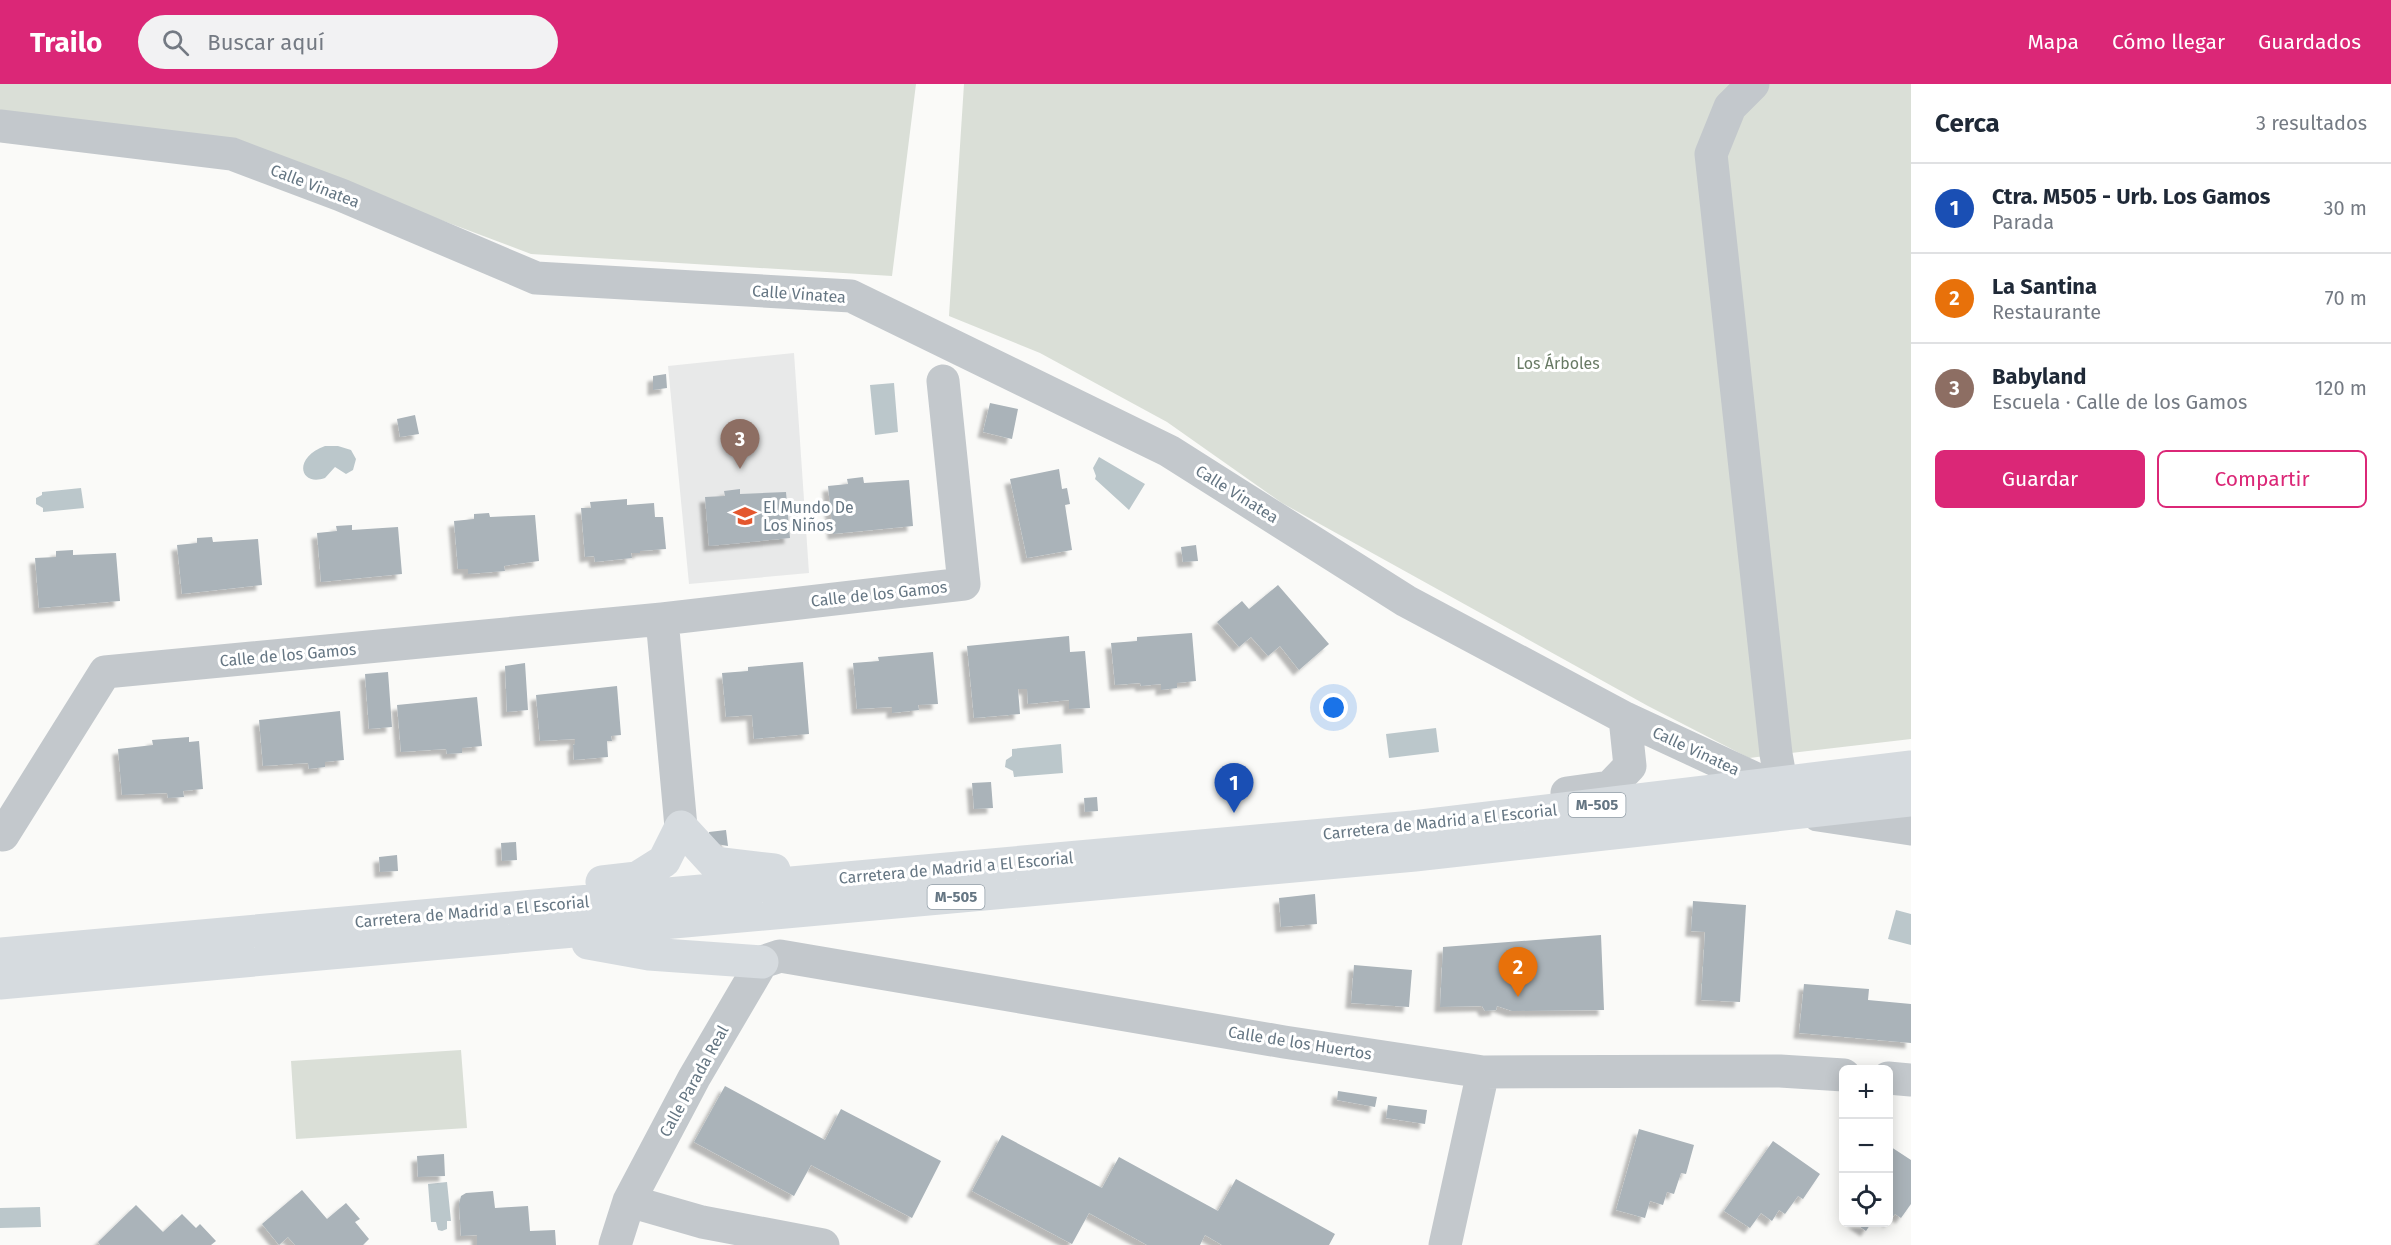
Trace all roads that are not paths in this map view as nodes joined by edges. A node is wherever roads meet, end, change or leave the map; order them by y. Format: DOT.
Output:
graph roads {
  1 [pos="1753,84"];
  2 [pos="0,126"];
  3 [pos="943,381"];
  4 [pos="662,619"];
  5 [pos="1625,718"];
  6 [pos="1911,767"];
  7 [pos="1774,783"];
  8 [pos="1911,800"];
  9 [pos="1802,812"];
  10 [pos="681,827"];
  11 [pos="1413,827"];
  12 [pos="1911,829"];
  13 [pos="3,835"];
  14 [pos="844,878"];
  15 [pos="445,915"];
  16 [pos="548,935"];
  17 [pos="0,954"];
  18 [pos="762,962"];
  19 [pos="0,983"];
  20 [pos="1483,1072"];
  21 [pos="1839,1075"];
  22 [pos="1893,1078"];
  23 [pos="1911,1080"];
  24 [pos="629,1201"];
  25 [pos="615,1245"];
  26 [pos="823,1245"];
  27 [pos="1445,1245"];
  1 -- 7 [label="street"];
  2 -- 5 [label="street, Calle Vinatea"];
  3 -- 4 [label="street, Calle de los Gamos"];
  4 -- 10 [label="street"];
  4 -- 13 [label="street, Calle de los Gamos"];
  5 -- 7 [label="street, Calle Vinatea"];
  5 -- 11 [label="street, Calle Vinatea"];
  6 -- 7 [label="highway, Carretera de Madrid a El Escorial / M-505"];
  7 -- 11 [label="highway, Carretera de Madrid a El Escorial / M-505"];
  8 -- 9 [label="highway, Carretera de Madrid a El Escorial / M-505"];
  9 -- 12 [label="street"];
  9 -- 16 [label="highway, Carretera de Madrid a El Escorial / M-505"];
  10 -- 14 [label="highway"];
  10 -- 15 [label="highway"];
  11 -- 14 [label="highway, Carretera de Madrid a El Escorial / M-505"];
  14 -- 15 [label="highway, Carretera de Madrid a El Escorial / M-505"];
  15 -- 17 [label="highway, Carretera de Madrid a El Escorial / M-505"];
  16 -- 18 [label="highway"];
  16 -- 19 [label="highway, Carretera de Madrid a El Escorial / M-505"];
  18 -- 20 [label="street, Calle de los Huertos"];
  18 -- 24 [label="street, Calle Parada Real"];
  20 -- 21 [label="street, Calle de los Huertos"];
  20 -- 27 [label="street"];
  22 -- 23 [label="street"];
  24 -- 25 [label="street, Calle Parada Real"];
  24 -- 26 [label="street"];
}
